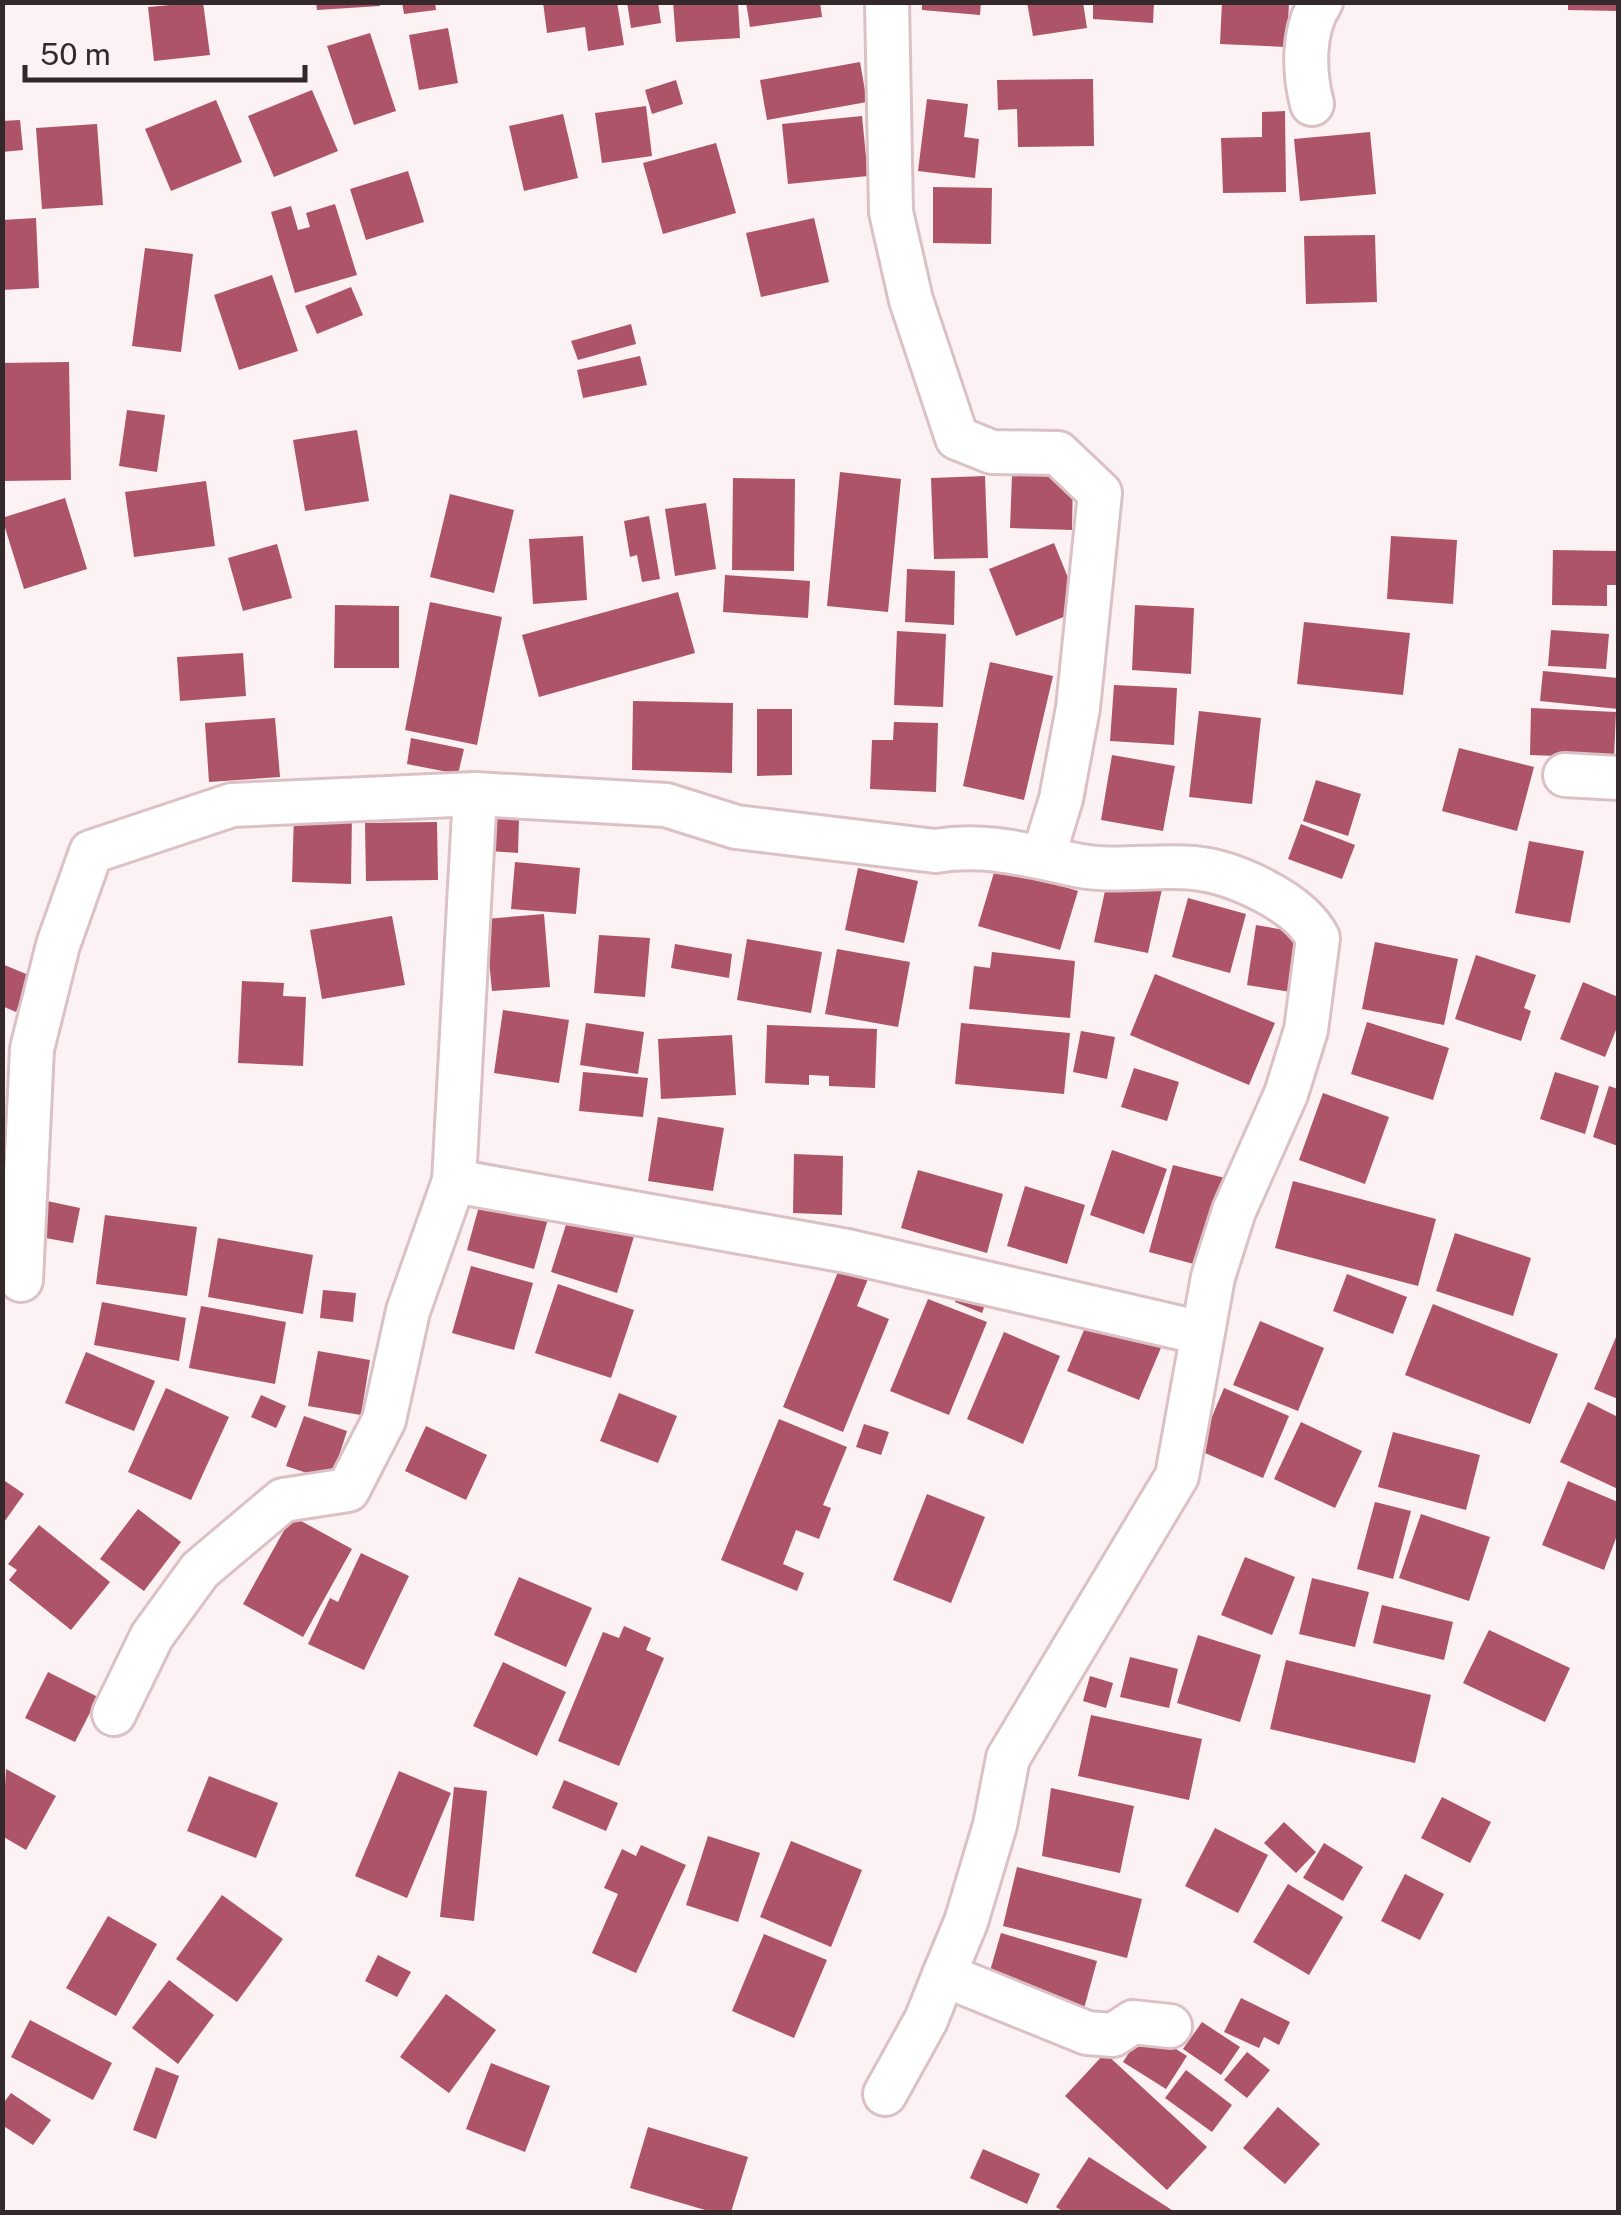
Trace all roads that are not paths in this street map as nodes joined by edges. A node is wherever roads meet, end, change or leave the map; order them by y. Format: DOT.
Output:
graph roads {
  1 [pos="887,2"];
  2 [pos="1320,2"];
  3 [pos="1312,104"];
  4 [pos="1565,775"];
  5 [pos="1618,778"];
  6 [pos="474,794"];
  7 [pos="1044,854"];
  8 [pos="454,1181"];
  9 [pos="21,1280"];
  10 [pos="1202,1333"];
  11 [pos="114,1714"];
  12 [pos="944,1975"];
  13 [pos="1170,2026"];
  14 [pos="885,2094"];
  1 -- 7 [label="street"];
  2 -- 3 [label="street"];
  4 -- 5 [label="street"];
  6 -- 7 [label="street"];
  6 -- 8 [label="street"];
  6 -- 9 [label="street"];
  7 -- 10 [label="street"];
  8 -- 10 [label="street"];
  8 -- 11 [label="street"];
  10 -- 12 [label="street"];
  12 -- 13 [label="street"];
  12 -- 14 [label="street"];
}
